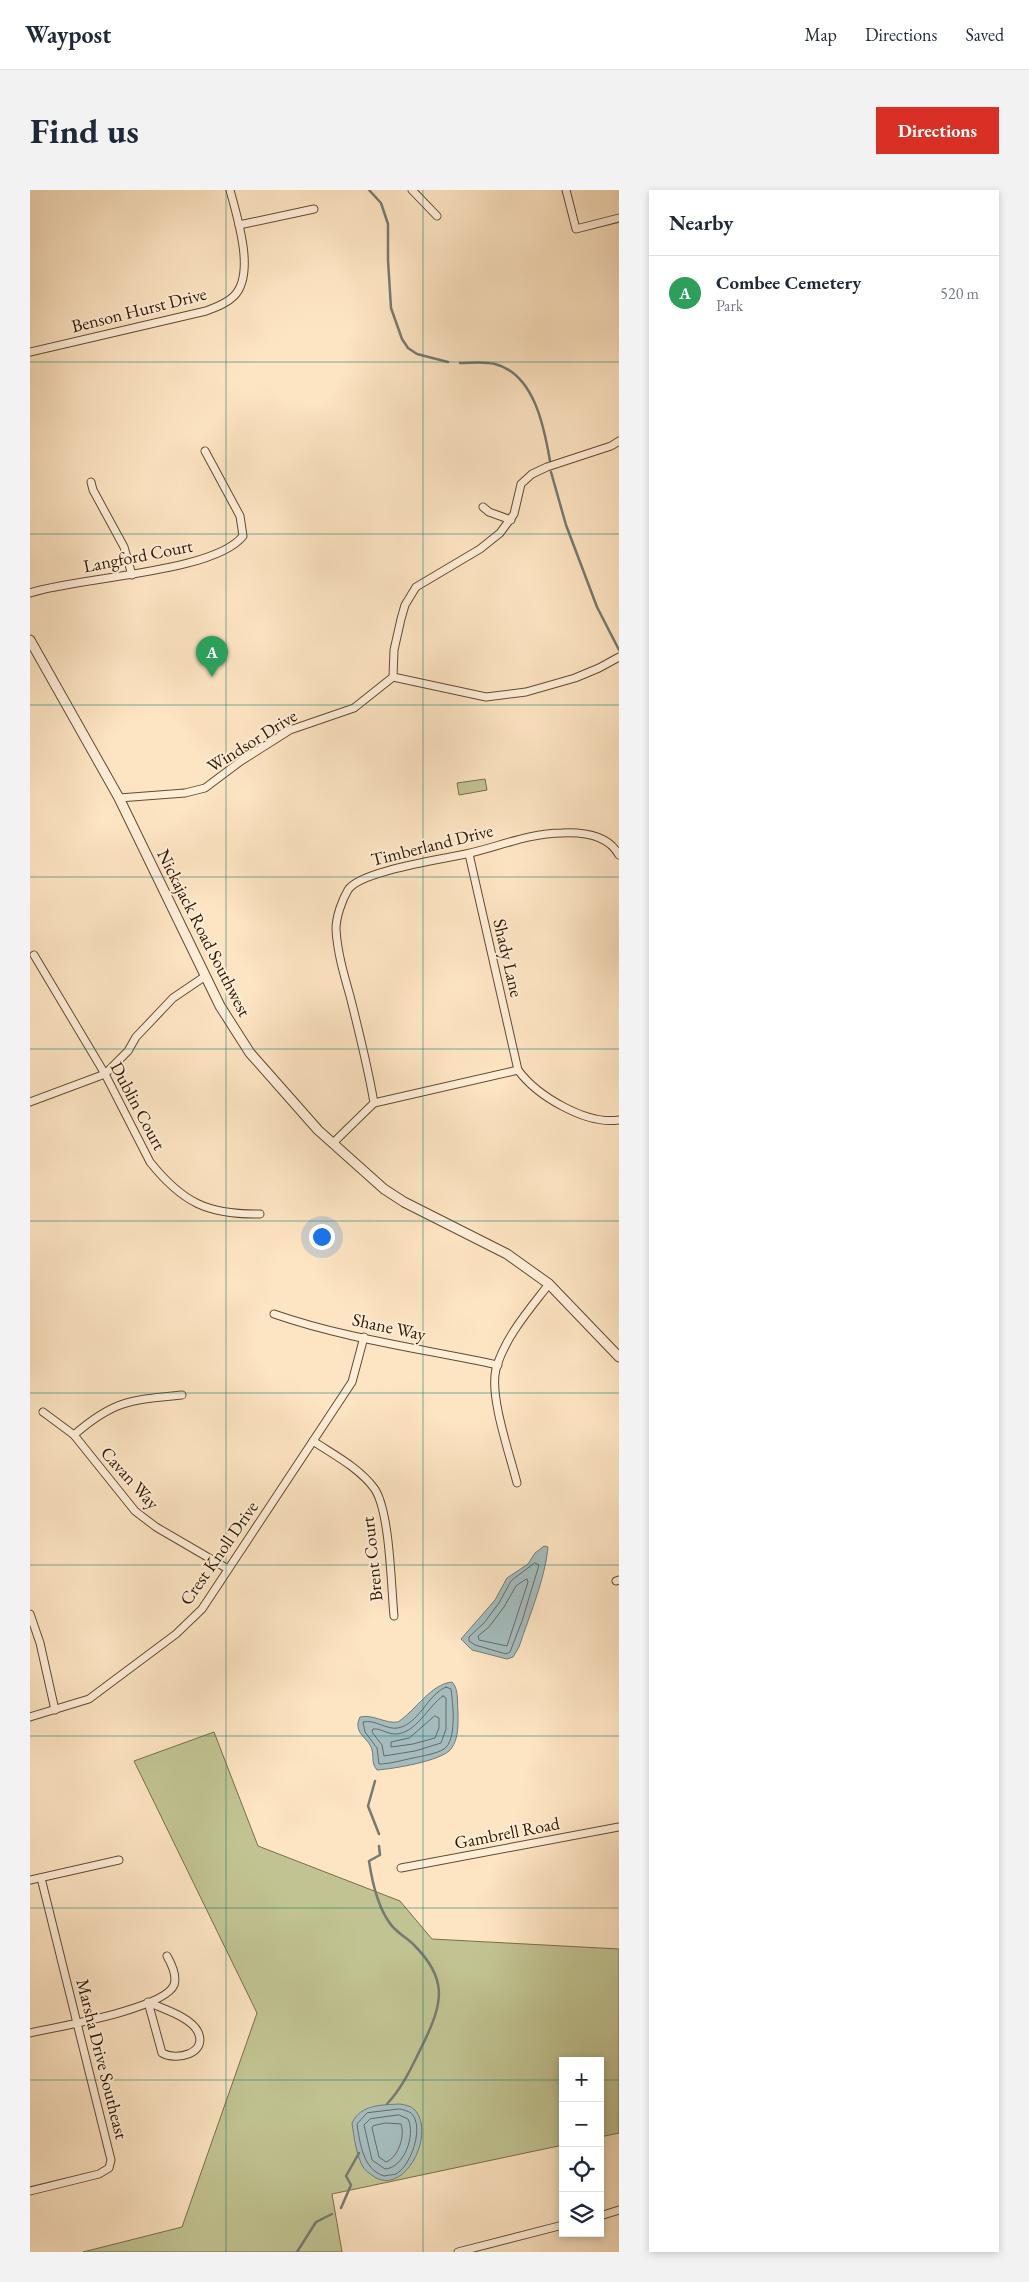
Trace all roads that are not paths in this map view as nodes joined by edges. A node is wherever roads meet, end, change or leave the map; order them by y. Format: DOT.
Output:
graph roads {
  1 [pos="230,190"];
  2 [pos="412,190"];
  3 [pos="566,190"];
  4 [pos="314,210"];
  5 [pos="437,216"];
  6 [pos="619,218"];
  7 [pos="238,225"];
  8 [pos="30,352"];
  9 [pos="619,441"];
  10 [pos="205,451"];
  11 [pos="91,482"];
  12 [pos="483,507"];
  13 [pos="511,520"];
  14 [pos="132,575"];
  15 [pos="30,593"];
  16 [pos="30,640"];
  17 [pos="619,657"];
  18 [pos="393,677"];
  19 [pos="119,798"];
  20 [pos="469,854"];
  21 [pos="619,855"];
  22 [pos="34,955"];
  23 [pos="204,977"];
  24 [pos="518,1070"];
  25 [pos="104,1074"];
  26 [pos="30,1102"];
  27 [pos="374,1103"];
  28 [pos="619,1120"];
  29 [pos="333,1143"];
  30 [pos="260,1214"];
  31 [pos="549,1284"];
  32 [pos="274,1314"];
  33 [pos="364,1337"];
  34 [pos="619,1357"];
  35 [pos="498,1365"];
  36 [pos="182,1395"];
  37 [pos="43,1412"];
  38 [pos="74,1435"];
  39 [pos="312,1441"];
  40 [pos="516,1483"];
  41 [pos="228,1569"];
  42 [pos="30,1614"];
  43 [pos="394,1616"];
  44 [pos="55,1710"];
  45 [pos="30,1717"];
  46 [pos="619,1827"];
  47 [pos="119,1860"];
  48 [pos="400,1868"];
  49 [pos="41,1878"];
  50 [pos="30,1880"];
  51 [pos="167,1956"];
  52 [pos="148,2002"];
  53 [pos="78,2022"];
  54 [pos="30,2033"];
  55 [pos="30,2191"];
  56 [pos="619,2210"];
  57 [pos="604,2215"];
  58 [pos="559,2226"];
  59 [pos="458,2252"];
  1 -- 7 [label="street, Benson Hurst Drive"];
  2 -- 5 [label="street"];
  3 -- 6 [label="street"];
  4 -- 7 [label="street"];
  7 -- 8 [label="street, Benson Hurst Drive"];
  9 -- 13 [label="street"];
  10 -- 14 [label="street, Langford Court"];
  11 -- 14 [label="street"];
  12 -- 13 [label="street"];
  13 -- 18 [label="street"];
  14 -- 15 [label="street, Langford Court"];
  16 -- 19 [label="street, Nickajack Road Southwest"];
  17 -- 18 [label="street"];
  18 -- 19 [label="street, Windsor Drive"];
  19 -- 23 [label="street, Nickajack Road Southwest"];
  20 -- 21 [label="street, Timberland Drive"];
  20 -- 24 [label="street, Shady Lane"];
  20 -- 27 [label="street, Timberland Drive"];
  22 -- 25 [label="street, Dublin Court"];
  23 -- 25 [label="street"];
  23 -- 29 [label="street, Nickajack Road Southwest"];
  24 -- 27 [label="street"];
  24 -- 28 [label="street"];
  25 -- 26 [label="street"];
  25 -- 30 [label="street, Dublin Court"];
  27 -- 29 [label="street"];
  29 -- 31 [label="street, Nickajack Road Southwest"];
  31 -- 34 [label="street, Nickajack Road Southwest"];
  31 -- 35 [label="street"];
  32 -- 33 [label="street, Shane Way"];
  33 -- 35 [label="street, Shane Way"];
  33 -- 39 [label="street, Crest Knoll Drive"];
  35 -- 40 [label="street"];
  36 -- 38 [label="street"];
  37 -- 38 [label="street, Cavan Way"];
  38 -- 41 [label="street, Cavan Way"];
  39 -- 41 [label="street, Crest Knoll Drive"];
  39 -- 43 [label="street, Brent Court"];
  41 -- 44 [label="street, Crest Knoll Drive"];
  42 -- 44 [label="street"];
  44 -- 45 [label="street, Crest Knoll Drive"];
  46 -- 48 [label="street, Gambrell Road"];
  47 -- 49 [label="street"];
  49 -- 50 [label="street"];
  49 -- 53 [label="street, Marsha Drive Southeast"];
  51 -- 52 [label="street"];
  52 -- 52 [label="street"];
  52 -- 53 [label="street"];
  53 -- 54 [label="street"];
  53 -- 55 [label="street, Marsha Drive Southeast"];
  56 -- 57 [label="street"];
  58 -- 59 [label="street"];
}
